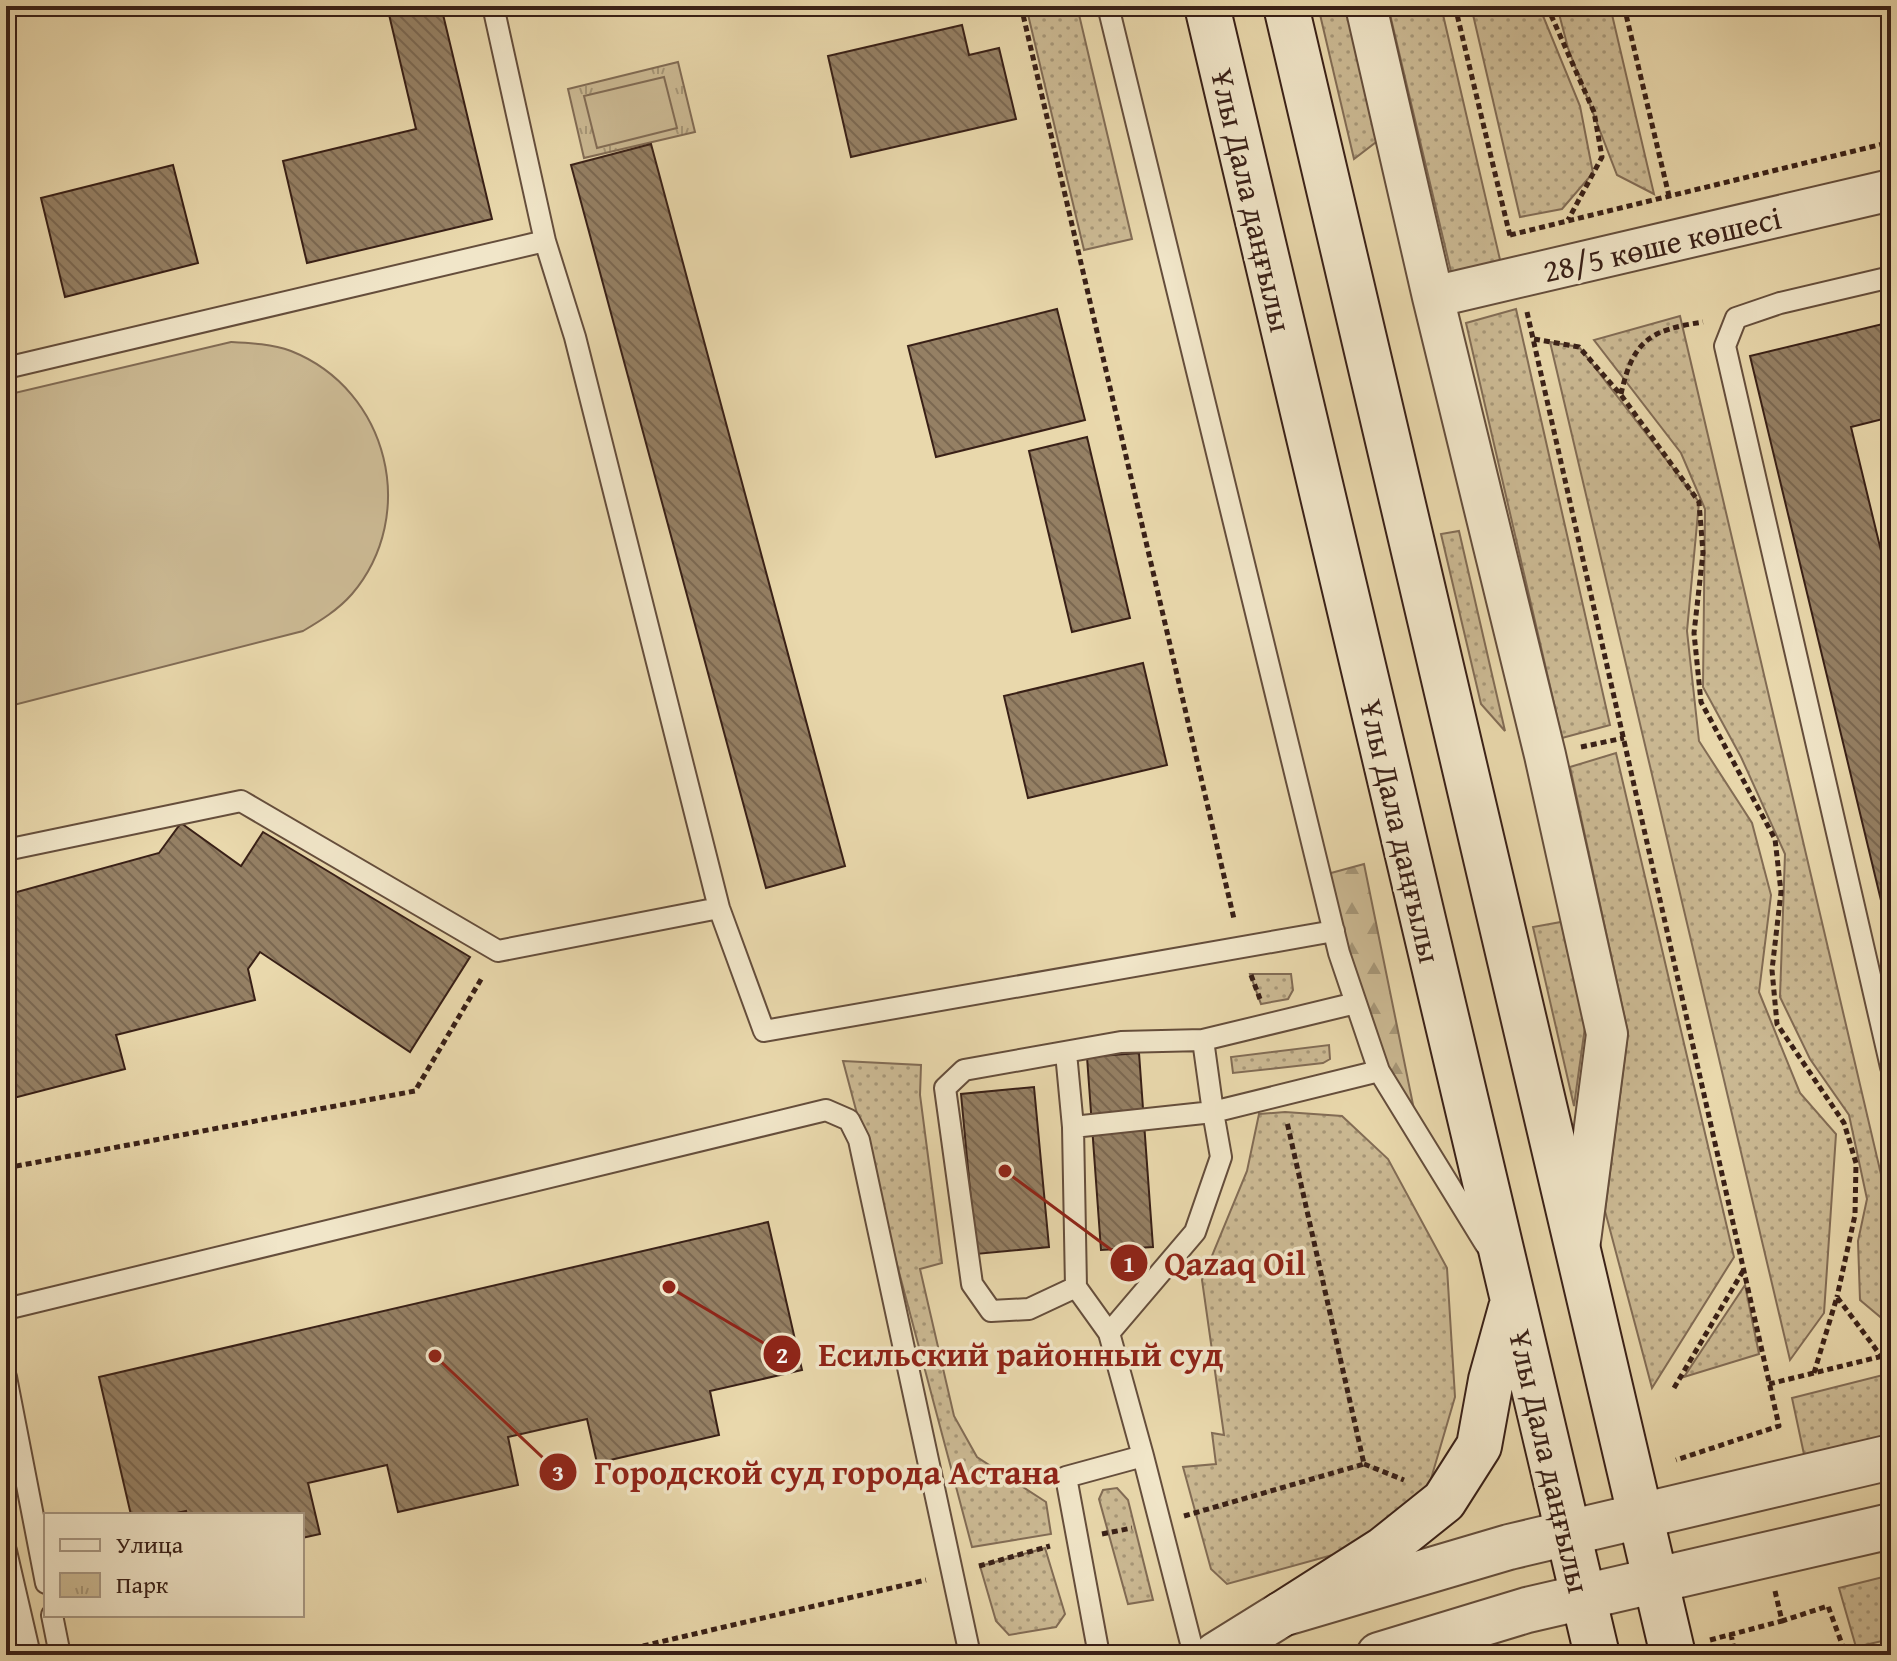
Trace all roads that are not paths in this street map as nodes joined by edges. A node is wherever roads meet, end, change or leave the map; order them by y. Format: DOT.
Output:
graph roads {
  1 [pos="493,6"];
  2 [pos="1108,6"];
  3 [pos="1207,6"];
  4 [pos="1286,6"];
  5 [pos="1366,6"];
  6 [pos="1891,190"];
  7 [pos="545,241"];
  8 [pos="1891,277"];
  9 [pos="1433,297"];
  10 [pos="6,368"];
  11 [pos="6,850"];
  12 [pos="719,908"];
  13 [pos="1334,931"];
  14 [pos="1356,1003"];
  15 [pos="1203,1040"];
  16 [pos="1066,1053"];
  17 [pos="1891,1067"];
  18 [pos="1379,1071"];
  19 [pos="1213,1112"];
  20 [pos="1073,1127"];
  21 [pos="1578,1253"];
  22 [pos="1076,1287"];
  23 [pos="1510,1291"];
  24 [pos="6,1309"];
  25 [pos="1109,1333"];
  26 [pos="6,1377"];
  27 [pos="1143,1456"];
  28 [pos="1891,1457"];
  29 [pos="1640,1516"];
  30 [pos="1891,1526"];
  31 [pos="1567,1533"];
  32 [pos="6,1551"];
  33 [pos="44,1573"];
  34 [pos="1655,1581"];
  35 [pos="1582,1598"];
  36 [pos="1282,1614"];
  37 [pos="52,1617"];
  38 [pos="1686,1649"];
  39 [pos="30,1655"];
  40 [pos="60,1655"];
  41 [pos="970,1655"];
  42 [pos="1099,1655"];
  43 [pos="1194,1655"];
  44 [pos="1217,1655"];
  45 [pos="1379,1655"];
  46 [pos="1597,1655"];
  1 -- 7 [label="lane"];
  2 -- 13 [label="lane"];
  3 -- 23 [label="main road, Ұлы Дала даңғылы"];
  4 -- 21 [label="main road"];
  5 -- 9 [label="street"];
  6 -- 9 [label="street, 28/5 көше көшесі"];
  7 -- 10 [label="lane"];
  7 -- 12 [label="lane"];
  8 -- 17 [label="lane"];
  9 -- 21 [label="street"];
  11 -- 12 [label="lane"];
  12 -- 13 [label="lane"];
  13 -- 14 [label="lane"];
  14 -- 15 [label="lane"];
  14 -- 18 [label="lane"];
  15 -- 16 [label="lane"];
  15 -- 19 [label="lane"];
  16 -- 20 [label="lane"];
  16 -- 22 [label="lane"];
  18 -- 19 [label="lane"];
  18 -- 23 [label="lane"];
  19 -- 20 [label="lane"];
  19 -- 25 [label="lane"];
  20 -- 22 [label="lane"];
  21 -- 29 [label="main road"];
  22 -- 25 [label="lane"];
  23 -- 31 [label="main road, Ұлы Дала даңғылы"];
  23 -- 36 [label="main road"];
  24 -- 41 [label="lane"];
  25 -- 27 [label="lane"];
  26 -- 33 [label="lane"];
  27 -- 42 [label="lane"];
  27 -- 43 [label="lane"];
  28 -- 29 [label="main road"];
  29 -- 31 [label="main road"];
  29 -- 34 [label="main road"];
  30 -- 34 [label="main road"];
  31 -- 35 [label="main road, Ұлы Дала даңғылы"];
  31 -- 36 [label="main road"];
  32 -- 39 [label="lane"];
  34 -- 35 [label="main road"];
  34 -- 38 [label="main road"];
  35 -- 45 [label="main road"];
  35 -- 46 [label="main road, Ұлы Дала даңғылы"];
  36 -- 44 [label="main road"];
  37 -- 40 [label="lane"];
}
